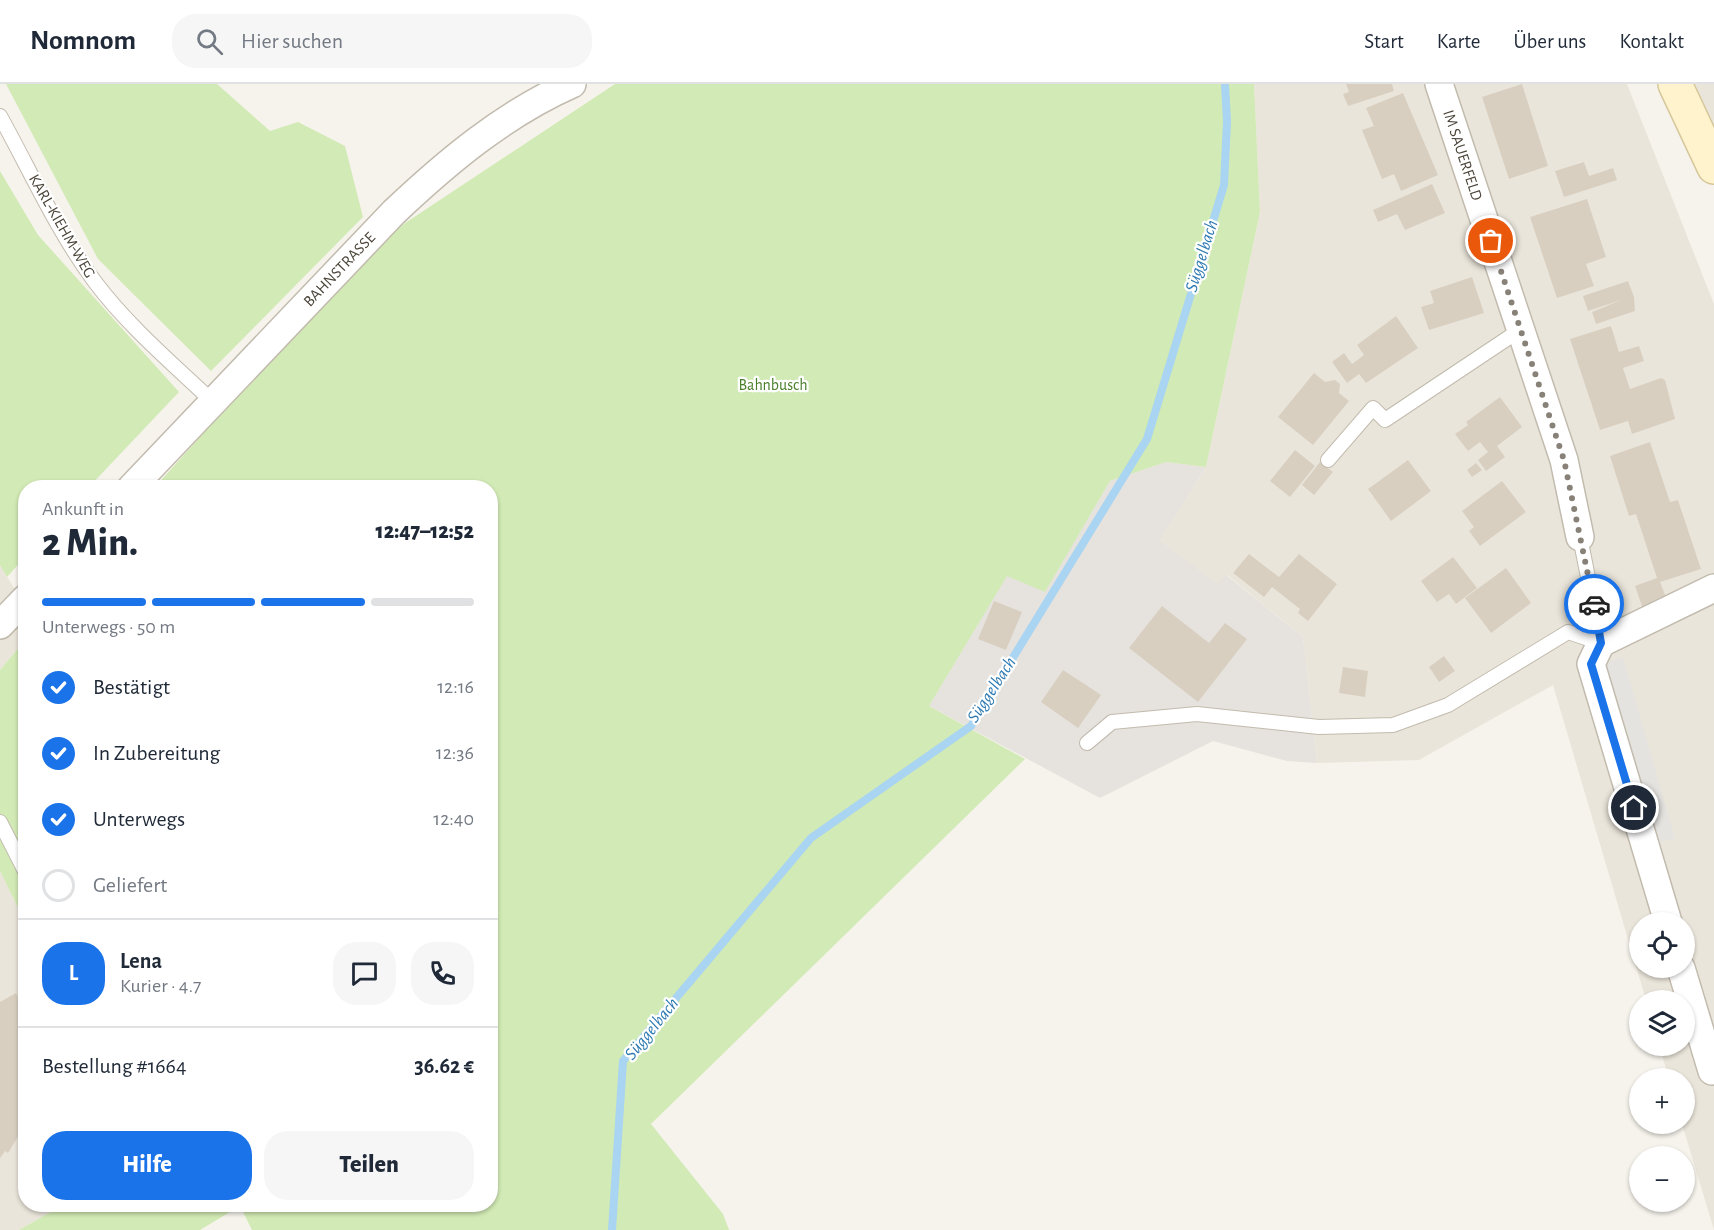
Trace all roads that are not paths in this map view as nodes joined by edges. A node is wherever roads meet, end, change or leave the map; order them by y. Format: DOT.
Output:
graph roads {
  1 [pos="572,84"];
  2 [pos="1439,84"];
  3 [pos="1675,84"];
  4 [pos="0,116"];
  5 [pos="1714,168"];
  6 [pos="1520,330"];
  7 [pos="213,402"];
  8 [pos="1328,460"];
  9 [pos="140,480"];
  10 [pos="1580,537"];
  11 [pos="1714,588"];
  12 [pos="18,606"];
  13 [pos="0,625"];
  14 [pos="1601,643"];
  15 [pos="1087,743"];
  16 [pos="0,822"];
  17 [pos="18,857"];
  18 [pos="1665,912"];
  19 [pos="1684,978"];
  20 [pos="1713,1071"];
  1 -- 7 [label="street, BAHNSTRASSE"];
  2 -- 6 [label="street, IM SAUERFELD"];
  3 -- 5 [label="main road"];
  4 -- 7 [label="lane, KARL-KIEHM-WEG"];
  6 -- 8 [label="lane"];
  6 -- 10 [label="street, IM SAUERFELD"];
  7 -- 9 [label="street, BAHNSTRASSE"];
  10 -- 14 [label="lane, IM SAUERFELD"];
  11 -- 14 [label="street"];
  12 -- 13 [label="street"];
  14 -- 15 [label="lane"];
  14 -- 18 [label="street"];
  16 -- 17 [label="lane"];
  19 -- 20 [label="street"];
}
